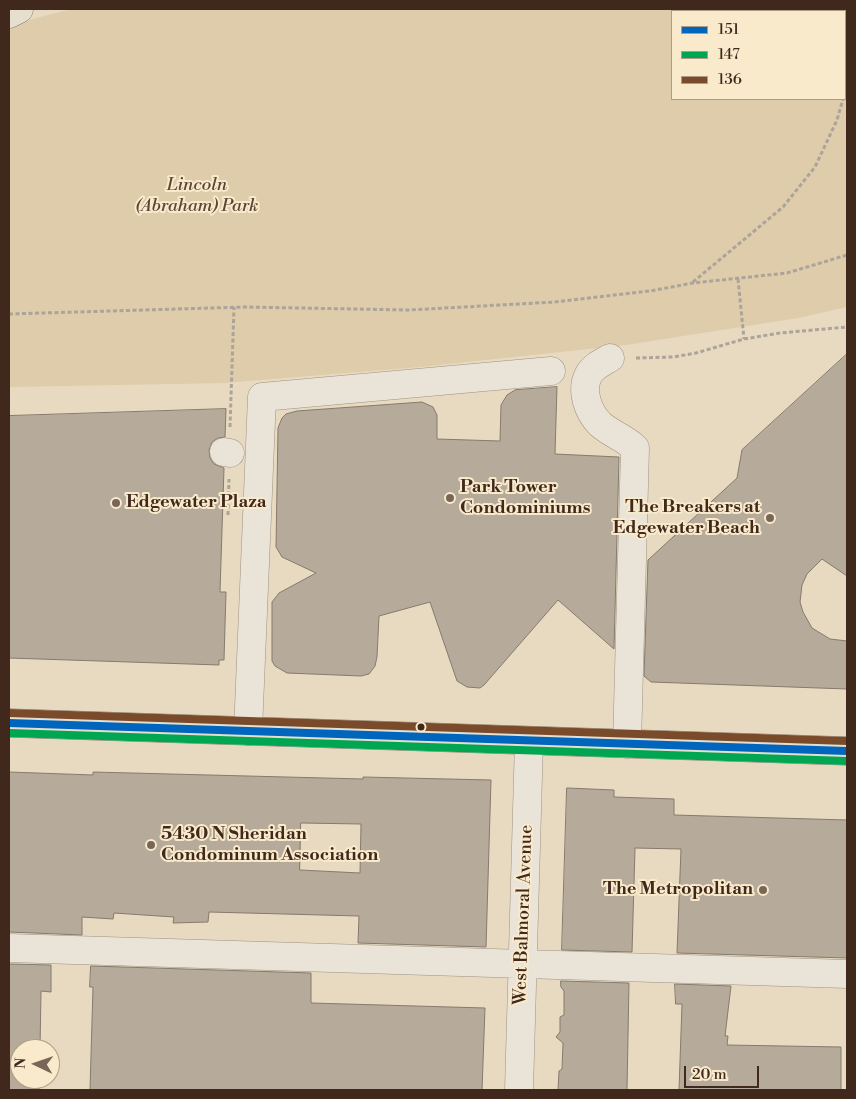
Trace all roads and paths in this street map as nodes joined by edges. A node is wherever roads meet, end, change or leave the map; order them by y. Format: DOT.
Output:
graph roads {
  1 [pos="19,9"];
  2 [pos="9,14"];
  3 [pos="843,100"];
  4 [pos="847,254"];
  5 [pos="738,279"];
  6 [pos="693,282"];
  7 [pos="234,307"];
  8 [pos="9,314"];
  9 [pos="847,327"];
  10 [pos="744,339"];
  11 [pos="610,358"];
  12 [pos="551,371"];
  13 [pos="227,452"];
  14 [pos="9,723"];
  15 [pos="248,731"];
  16 [pos="529,741"];
  17 [pos="627,744"];
  18 [pos="847,751"];
  19 [pos="9,948"];
  20 [pos="522,964"];
  21 [pos="847,974"];
  22 [pos="519,1090"];
  1 -- 2 [label="main road"];
  3 -- 6 [label="path"];
  4 -- 5 [label="path"];
  5 -- 6 [label="path"];
  5 -- 10 [label="path"];
  6 -- 7 [label="path"];
  7 -- 8 [label="path"];
  7 -- 13 [label="path"];
  9 -- 10 [label="path"];
  10 -- 11 [label="path"];
  11 -- 17 [label="street"];
  12 -- 15 [label="street"];
  14 -- 15 [label="main road"];
  15 -- 16 [label="main road"];
  16 -- 17 [label="main road"];
  16 -- 20 [label="street, West Balmoral Avenue"];
  17 -- 18 [label="main road"];
  19 -- 20 [label="street"];
  20 -- 21 [label="street"];
  20 -- 22 [label="street, West Balmoral Avenue"];
}
